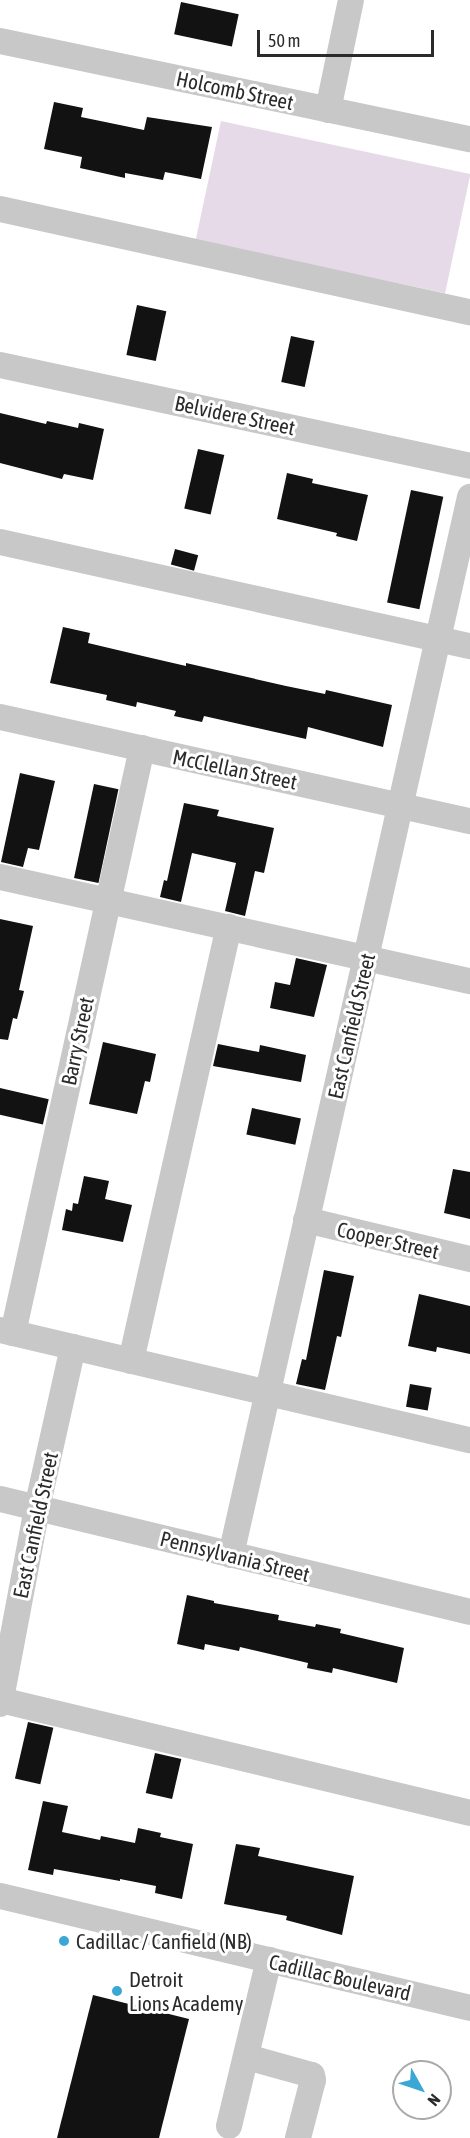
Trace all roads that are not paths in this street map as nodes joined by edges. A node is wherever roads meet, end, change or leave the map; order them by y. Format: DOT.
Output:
graph roads {
  1 [pos="351,0"];
  2 [pos="0,41"];
  3 [pos="328,110"];
  4 [pos="470,139"];
  5 [pos="0,209"];
  6 [pos="470,312"];
  7 [pos="0,365"];
  8 [pos="470,466"];
  9 [pos="470,497"];
  10 [pos="0,542"];
  11 [pos="438,639"];
  12 [pos="470,646"];
  13 [pos="1,722"];
  14 [pos="142,748"];
  15 [pos="400,805"];
  16 [pos="470,820"];
  17 [pos="0,877"];
  18 [pos="108,900"];
  19 [pos="229,927"];
  20 [pos="367,957"];
  21 [pos="470,981"];
  22 [pos="306,1221"];
  23 [pos="470,1259"];
  24 [pos="7,1332"];
  25 [pos="73,1347"];
  26 [pos="131,1361"];
  27 [pos="268,1393"];
  28 [pos="470,1440"];
  29 [pos="0,1499"];
  30 [pos="37,1508"];
  31 [pos="231,1555"];
  32 [pos="470,1612"];
  33 [pos="0,1701"];
  34 [pos="470,1813"];
  35 [pos="0,1896"];
  36 [pos="269,1960"];
  37 [pos="470,2008"];
  38 [pos="247,2057"];
  39 [pos="229,2126"];
  40 [pos="298,2138"];
  1 -- 3 [label="street"];
  2 -- 3 [label="street, Holcomb Street"];
  3 -- 4 [label="street, Holcomb Street"];
  5 -- 6 [label="street"];
  7 -- 8 [label="street, Belvidere Street"];
  9 -- 11 [label="street, East Canfield Street"];
  10 -- 11 [label="street"];
  11 -- 12 [label="street"];
  11 -- 15 [label="street, East Canfield Street"];
  13 -- 14 [label="street, McClellan Street"];
  14 -- 15 [label="street, McClellan Street"];
  14 -- 18 [label="street, Barry Street"];
  15 -- 16 [label="street, McClellan Street"];
  15 -- 20 [label="street, East Canfield Street"];
  17 -- 18 [label="street"];
  18 -- 19 [label="street"];
  18 -- 24 [label="street, Barry Street"];
  19 -- 20 [label="street"];
  19 -- 26 [label="street"];
  20 -- 21 [label="street"];
  20 -- 22 [label="street, East Canfield Street"];
  22 -- 23 [label="street, Cooper Street"];
  22 -- 27 [label="street, East Canfield Street"];
  24 -- 25 [label="street"];
  25 -- 26 [label="street"];
  25 -- 30 [label="street, East Canfield Street"];
  26 -- 27 [label="street"];
  27 -- 28 [label="street"];
  27 -- 31 [label="street, East Canfield Street"];
  29 -- 30 [label="street, Pennsylvania Street"];
  30 -- 31 [label="street, Pennsylvania Street"];
  30 -- 33 [label="street, East Canfield Street"];
  31 -- 32 [label="street, Pennsylvania Street"];
  33 -- 34 [label="street"];
  35 -- 36 [label="street, Cadillac Boulevard"];
  36 -- 37 [label="street, Cadillac Boulevard"];
  36 -- 38 [label="street"];
  38 -- 39 [label="street"];
  38 -- 40 [label="street"];
}
